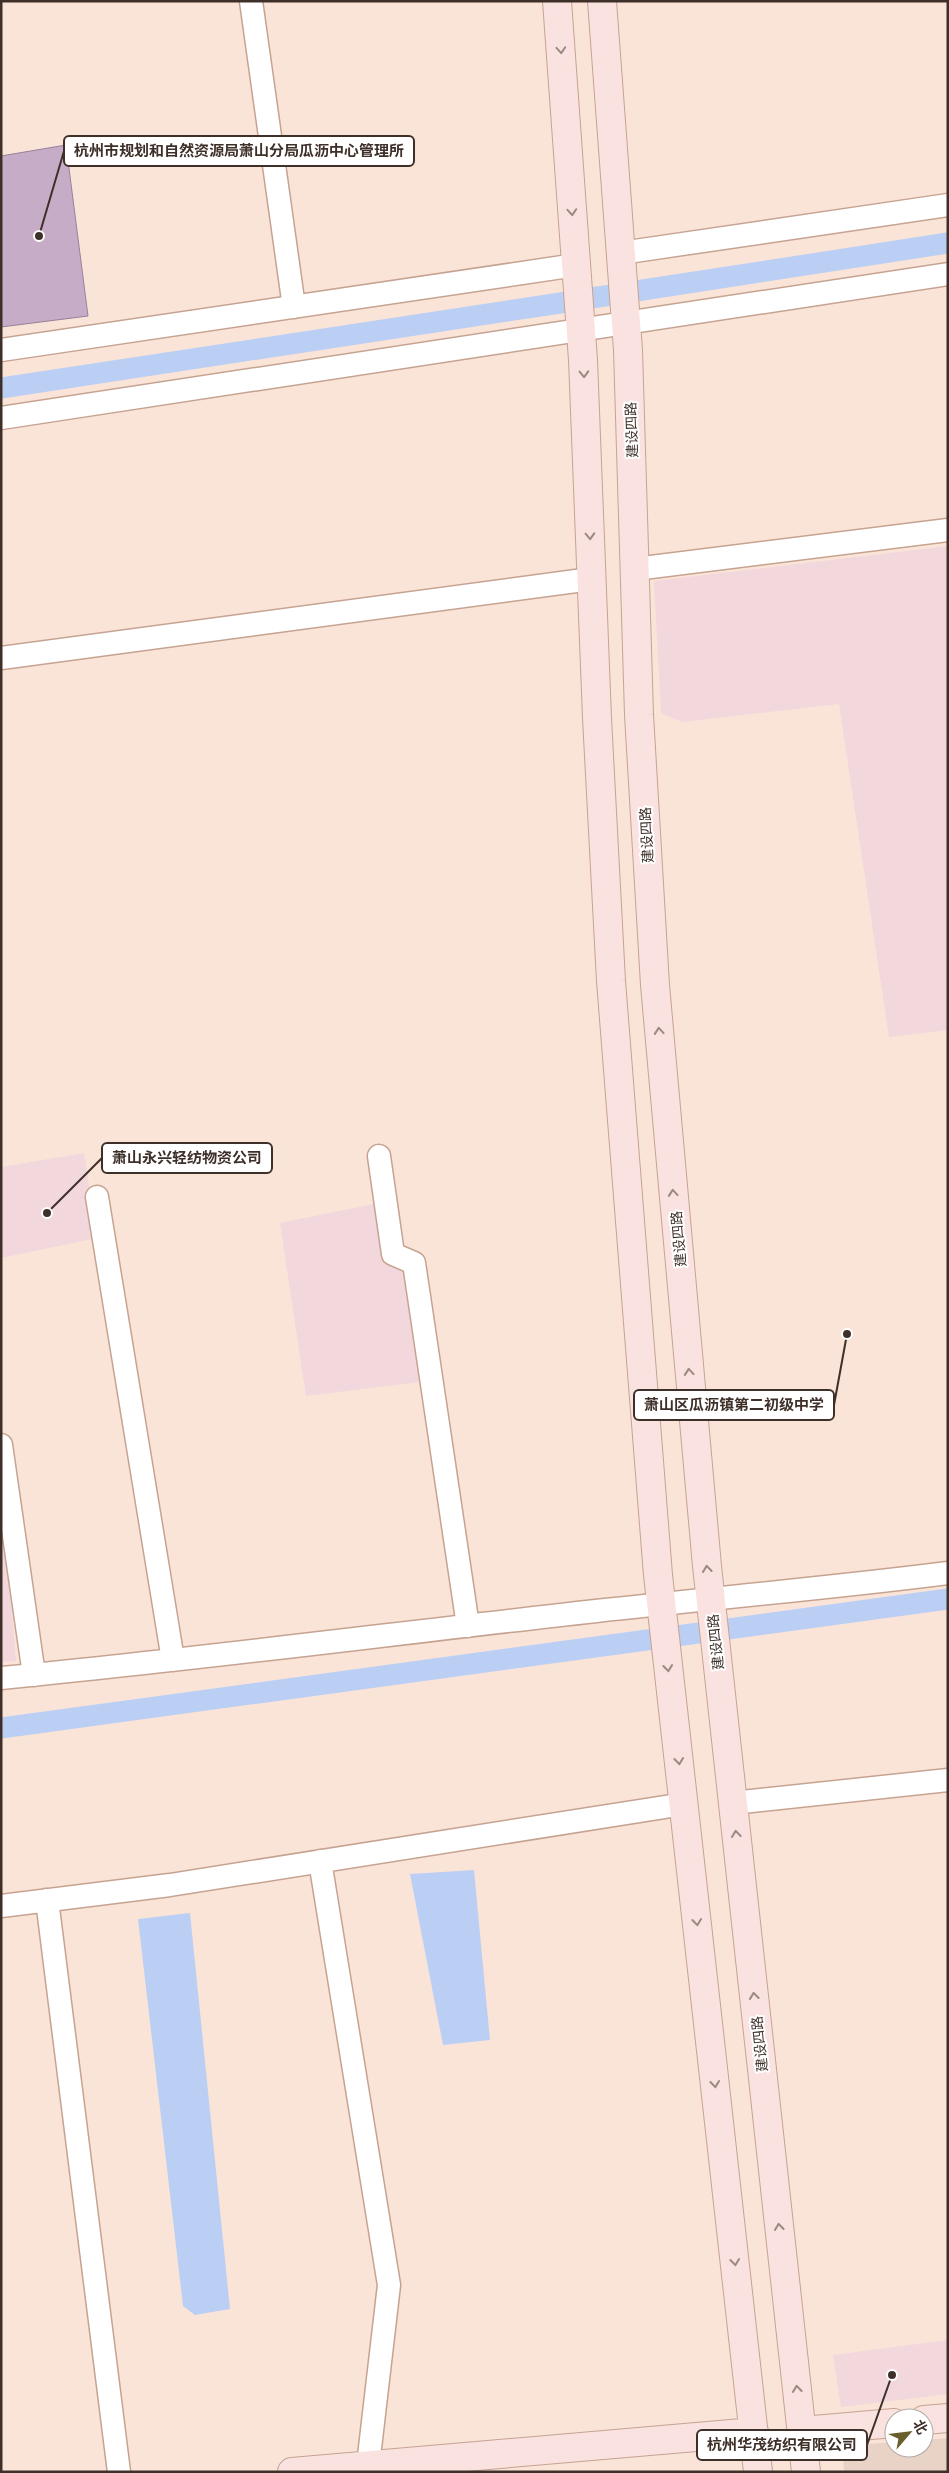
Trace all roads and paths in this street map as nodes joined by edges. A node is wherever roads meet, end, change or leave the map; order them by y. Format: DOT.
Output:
graph roads {
  1 [pos="250,1"];
  2 [pos="557,1"];
  3 [pos="602,1"];
  4 [pos="948,205"];
  5 [pos="620,253"];
  6 [pos="576,265"];
  7 [pos="948,274"];
  8 [pos="294,307"];
  9 [pos="626,323"];
  10 [pos="581,331"];
  11 [pos="1,350"];
  12 [pos="1,418"];
  13 [pos="948,530"];
  14 [pos="635,569"];
  15 [pos="592,579"];
  16 [pos="1,658"];
  17 [pos="379,1156"];
  18 [pos="97,1197"];
  19 [pos="1,1445"];
  20 [pos="948,1573"];
  21 [pos="468,1626"];
  22 [pos="173,1660"];
  23 [pos="34,1675"];
  24 [pos="1,1678"];
  25 [pos="948,1780"];
  26 [pos="733,1803"];
  27 [pos="684,1804"];
  28 [pos="320,1861"];
  29 [pos="47,1900"];
  30 [pos="1,1906"];
  31 [pos="948,2418"];
  32 [pos="934,2419"];
  33 [pos="884,2424"];
  34 [pos="802,2431"];
  35 [pos="754,2432"];
  36 [pos="368,2465"];
  37 [pos="119,2472"];
  38 [pos="292,2472"];
  39 [pos="758,2472"];
  40 [pos="806,2472"];
  1 -- 8 [label="street"];
  2 -- 6 [label="main road, one-way"];
  3 -- 5 [label="main road, 建设四路"];
  4 -- 5 [label="street"];
  5 -- 9 [label="main road, 建设四路"];
  6 -- 8 [label="street"];
  6 -- 10 [label="main road"];
  7 -- 9 [label="street"];
  8 -- 11 [label="street"];
  9 -- 10 [label="street"];
  9 -- 14 [label="main road, 建设四路"];
  10 -- 12 [label="street"];
  10 -- 15 [label="main road, one-way"];
  13 -- 14 [label="street"];
  26 -- 14 [label="main road, 建设四路, one-way"];
  15 -- 16 [label="street"];
  15 -- 27 [label="main road, one-way"];
  17 -- 21 [label="street"];
  18 -- 22 [label="street"];
  19 -- 23 [label="street"];
  20 -- 21 [label="street"];
  21 -- 22 [label="street"];
  22 -- 23 [label="street"];
  23 -- 24 [label="street"];
  25 -- 26 [label="street"];
  34 -- 26 [label="main road, 建设四路, one-way"];
  27 -- 28 [label="street"];
  27 -- 35 [label="main road, one-way"];
  28 -- 29 [label="street"];
  28 -- 36 [label="street"];
  29 -- 30 [label="street"];
  29 -- 37 [label="street"];
  31 -- 32 [label="main road"];
  33 -- 34 [label="main road"];
  34 -- 40 [label="main road, 建设四路"];
  35 -- 36 [label="main road"];
  35 -- 39 [label="main road"];
  36 -- 38 [label="main road"];
}
